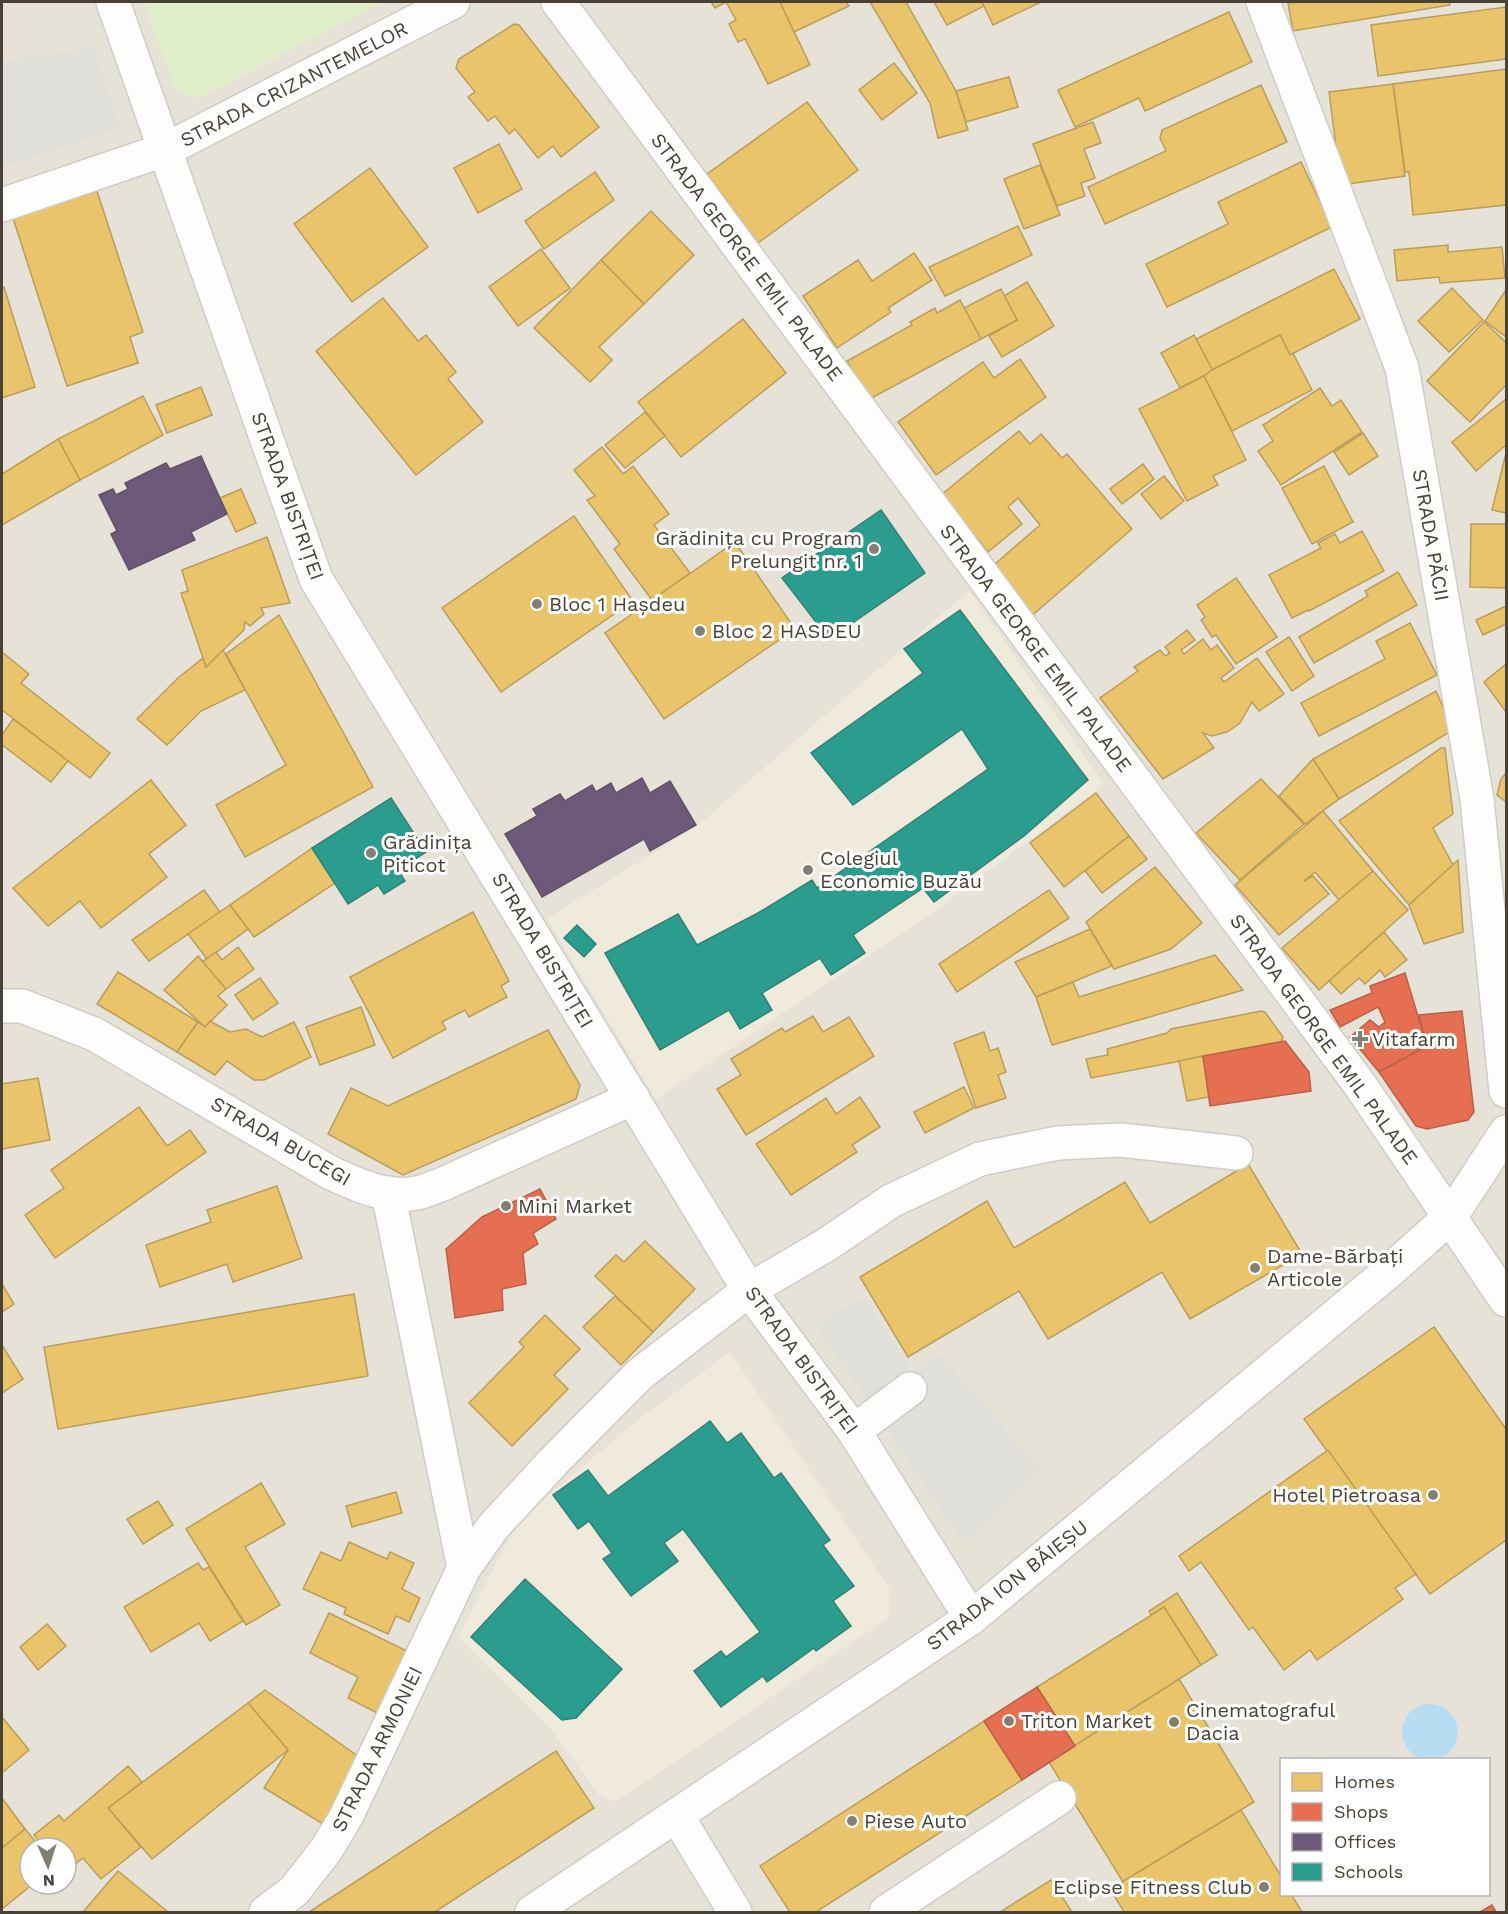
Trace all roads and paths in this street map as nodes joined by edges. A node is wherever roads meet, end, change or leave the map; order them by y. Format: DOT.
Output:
graph roads {
  1 [pos="113,2"];
  2 [pos="453,2"];
  3 [pos="558,2"];
  4 [pos="1263,2"];
  5 [pos="167,149"];
  6 [pos="2,205"];
  7 [pos="2,1006"];
  8 [pos="1506,1091"];
  9 [pos="633,1098"];
  10 [pos="1506,1132"];
  11 [pos="1236,1153"];
  12 [pos="388,1193"];
  13 [pos="1451,1215"];
  14 [pos="749,1290"];
  15 [pos="1506,1300"];
  16 [pos="910,1389"];
  17 [pos="854,1431"];
  18 [pos="464,1568"];
  19 [pos="971,1618"];
  20 [pos="1059,1798"];
  21 [pos="677,1816"];
  22 [pos="266,1912"];
  23 [pos="532,1912"];
  24 [pos="735,1912"];
  25 [pos="886,1912"];
  1 -- 5 [label="street, STRADA BISTRIȚEI"];
  2 -- 5 [label="street, STRADA CRIZANTEMELOR"];
  3 -- 13 [label="street, STRADA GEORGE EMIL PALADE"];
  4 -- 8 [label="street, STRADA PĂCII"];
  5 -- 6 [label="street, STRADA CRIZANTEMELOR"];
  5 -- 9 [label="street, STRADA BISTRIȚEI"];
  7 -- 12 [label="street, STRADA BUCEGI"];
  9 -- 12 [label="street, STRADA BUCEGI"];
  9 -- 14 [label="street, STRADA BISTRIȚEI"];
  10 -- 13 [label="street, STRADA ION BĂIEȘU"];
  11 -- 14 [label="street, STRADA ARMONIEI"];
  12 -- 18 [label="street"];
  13 -- 15 [label="street, STRADA GEORGE EMIL PALADE"];
  13 -- 19 [label="street, STRADA ION BĂIEȘU"];
  14 -- 17 [label="street, STRADA BISTRIȚEI"];
  14 -- 18 [label="street, STRADA ARMONIEI"];
  16 -- 17 [label="street"];
  17 -- 19 [label="street, STRADA BISTRIȚEI"];
  18 -- 22 [label="street, STRADA ARMONIEI"];
  19 -- 21 [label="street, STRADA ION BĂIEȘU"];
  20 -- 25 [label="street"];
  21 -- 23 [label="street, STRADA ION BĂIEȘU"];
  21 -- 24 [label="street"];
}
